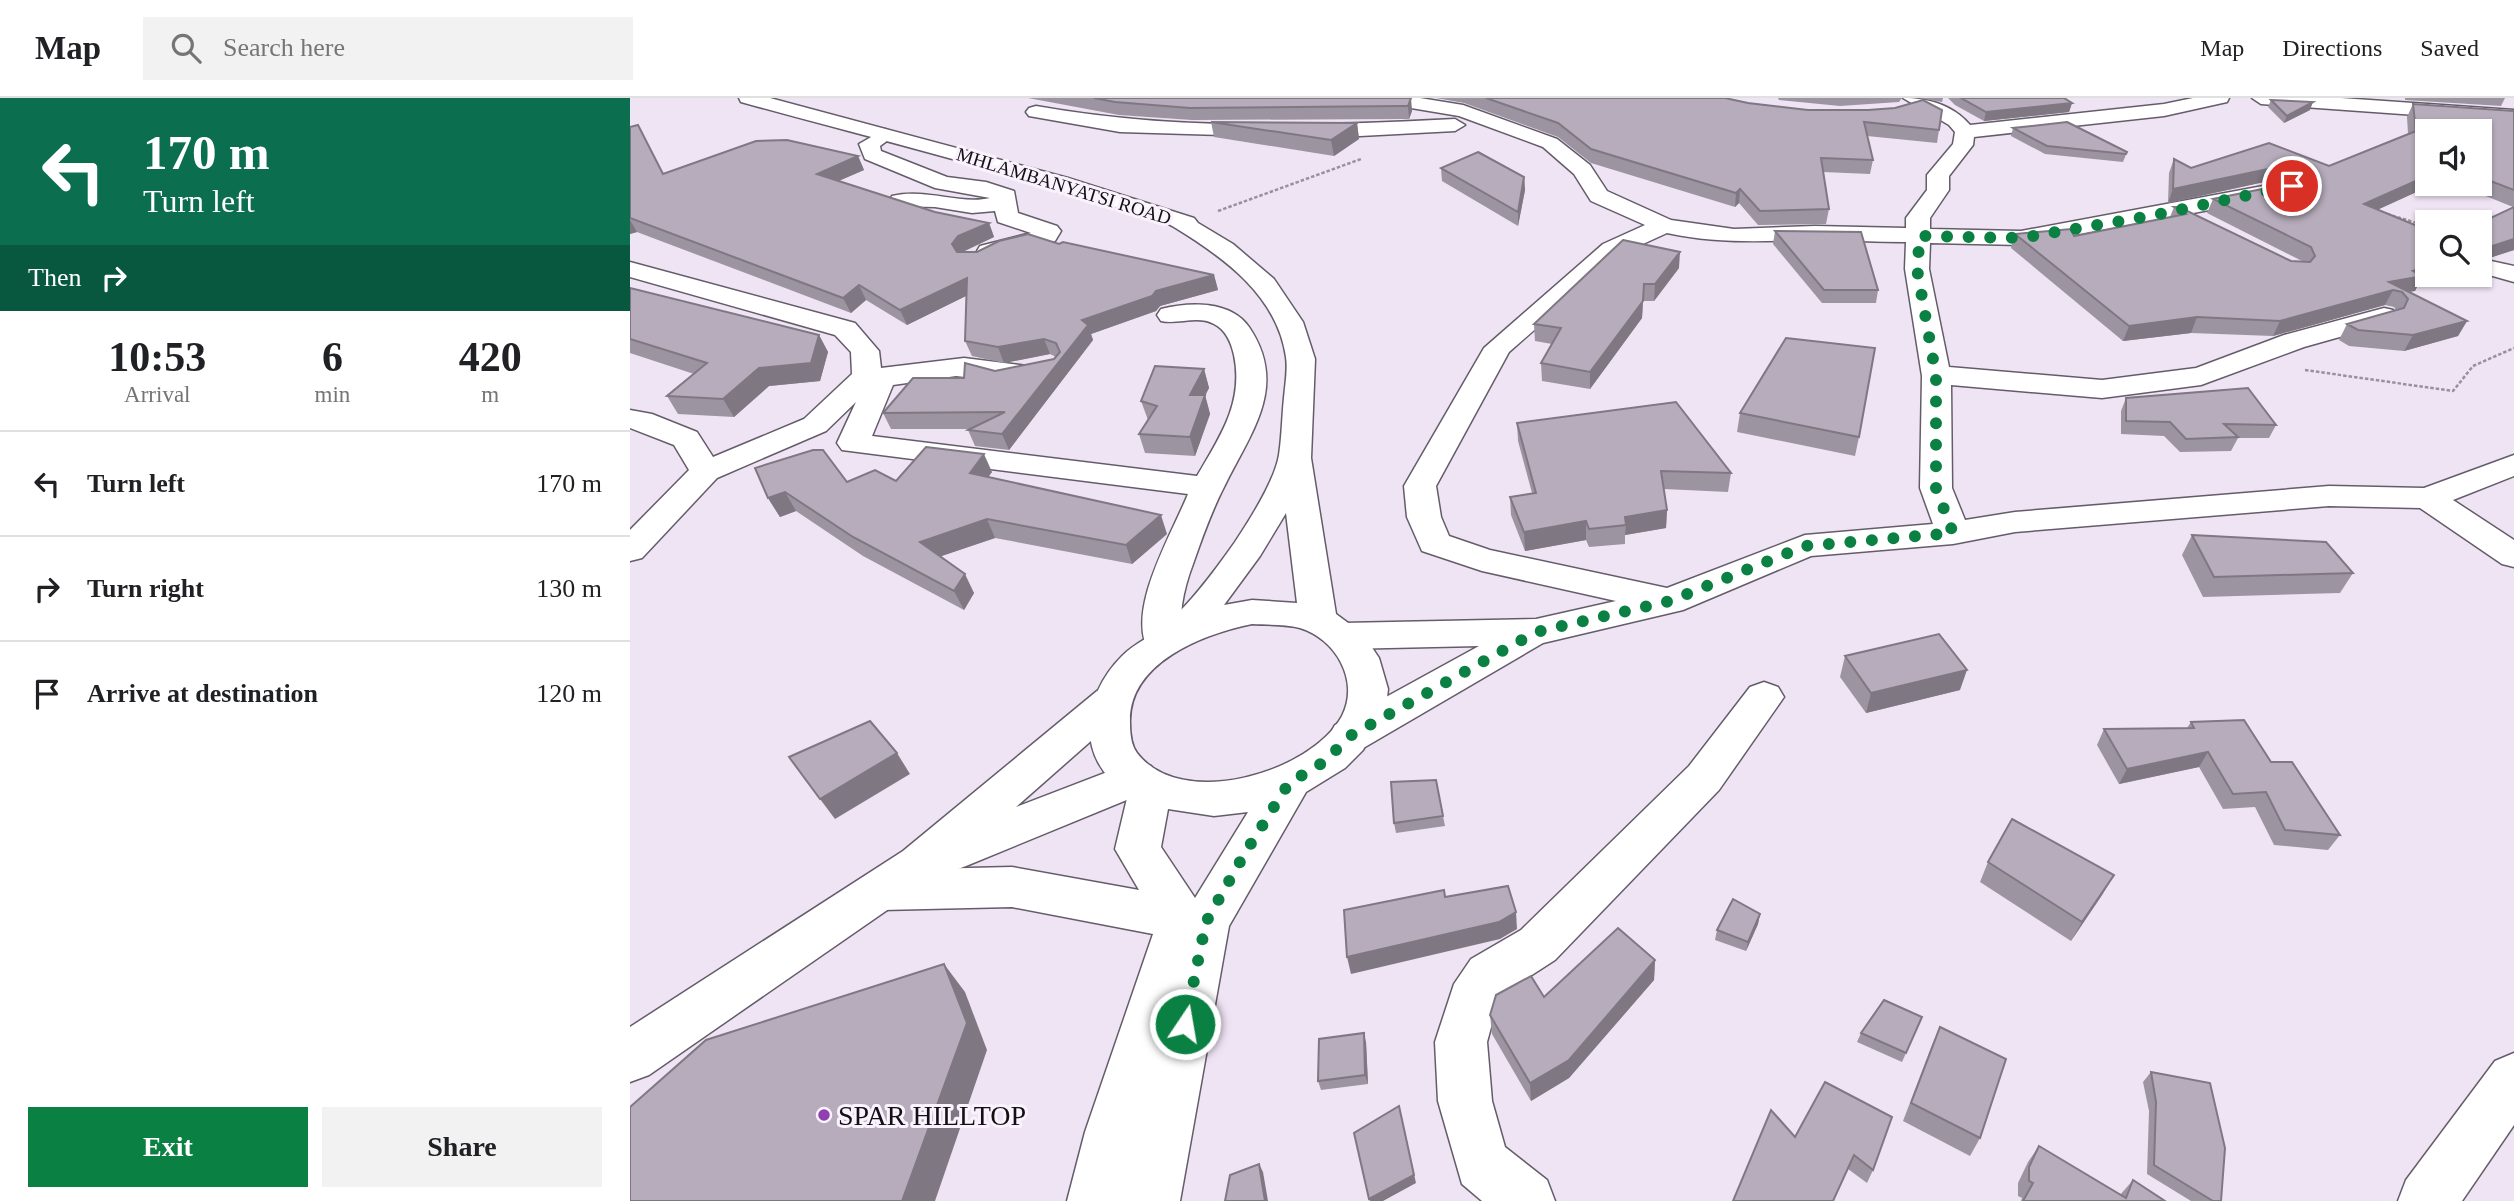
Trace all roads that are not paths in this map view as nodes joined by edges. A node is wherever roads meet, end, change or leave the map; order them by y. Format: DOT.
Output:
graph roads {
  1 [pos="748,98"];
  2 [pos="1387,98"];
  3 [pos="2213,98"];
  4 [pos="2220,98"];
  5 [pos="2230,98"];
  6 [pos="2261,98"];
  7 [pos="1416,101"];
  8 [pos="1908,103"];
  9 [pos="2400,103"];
  10 [pos="2172,104"];
  11 [pos="1037,112"];
  12 [pos="2514,116"];
  13 [pos="1492,122"];
  14 [pos="1965,132"];
  15 [pos="885,135"];
  16 [pos="2281,188"];
  17 [pos="900,201"];
  18 [pos="1002,201"];
  19 [pos="2174,209"];
  20 [pos="1664,225"];
  21 [pos="2210,227"];
  22 [pos="1920,236"];
  23 [pos="972,259"];
  24 [pos="630,268"];
  25 [pos="1170,315"];
  26 [pos="2384,316"];
  27 [pos="1049,366"];
  28 [pos="1936,376"];
  29 [pos="875,377"];
  30 [pos="630,419"];
  31 [pos="1295,458"];
  32 [pos="2514,465"];
  33 [pos="706,471"];
  34 [pos="1207,487"];
  35 [pos="2428,498"];
  36 [pos="1953,533"];
  37 [pos="630,550"];
  38 [pos="2514,556"];
  39 [pos="1670,601"];
  40 [pos="1331,628"];
  41 [pos="1536,632"];
  42 [pos="1172,637"];
  43 [pos="1764,697"];
  44 [pos="1111,701"];
  45 [pos="1350,736"];
  46 [pos="1144,782"];
  47 [pos="1289,783"];
  48 [pos="900,878"];
  49 [pos="1182,919"];
  50 [pos="630,1057"];
  51 [pos="2514,1079"];
  52 [pos="1096,1201"];
  53 [pos="1151,1201"];
  54 [pos="1526,1201"];
  55 [pos="2427,1201"];
  1 -- 15 [label="street, MHLAMBANYATSI ROAD"];
  2 -- 7 [label="street"];
  3 -- 4 [label="street"];
  4 -- 5 [label="street"];
  4 -- 10 [label="street"];
  6 -- 9 [label="street"];
  7 -- 13 [label="street"];
  8 -- 14 [label="street"];
  9 -- 12 [label="street"];
  10 -- 14 [label="street"];
  11 -- 13 [label="street"];
  13 -- 20 [label="street"];
  14 -- 22 [label="street"];
  15 -- 18 [label="street"];
  15 -- 31 [label="street, MHLAMBANYATSI ROAD"];
  16 -- 19 [label="street"];
  17 -- 18 [label="street"];
  18 -- 23 [label="street"];
  19 -- 21 [label="street"];
  19 -- 22 [label="street"];
  20 -- 22 [label="street"];
  20 -- 39 [label="street"];
  22 -- 28 [label="street"];
  24 -- 29 [label="street"];
  25 -- 34 [label="street"];
  26 -- 28 [label="street"];
  27 -- 29 [label="street"];
  28 -- 36 [label="street"];
  29 -- 33 [label="street"];
  29 -- 34 [label="street"];
  30 -- 33 [label="street"];
  31 -- 40 [label="street, MHLAMBANYATSI ROAD"];
  31 -- 42 [label="street, MHLAMBANYATSI ROAD"];
  32 -- 35 [label="street"];
  33 -- 37 [label="street"];
  34 -- 42 [label="street"];
  35 -- 36 [label="street"];
  35 -- 38 [label="street"];
  36 -- 39 [label="street"];
  39 -- 41 [label="street"];
  40 -- 41 [label="street"];
  40 -- 42 [label="street"];
  40 -- 45 [label="street"];
  41 -- 45 [label="street"];
  42 -- 44 [label="street"];
  43 -- 54 [label="street"];
  44 -- 46 [label="street"];
  44 -- 48 [label="street"];
  45 -- 47 [label="street"];
  46 -- 47 [label="street"];
  46 -- 48 [label="street"];
  46 -- 49 [label="street"];
  47 -- 53 [label="street"];
  48 -- 49 [label="street"];
  48 -- 50 [label="street"];
  49 -- 52 [label="street"];
  51 -- 55 [label="street"];
}
